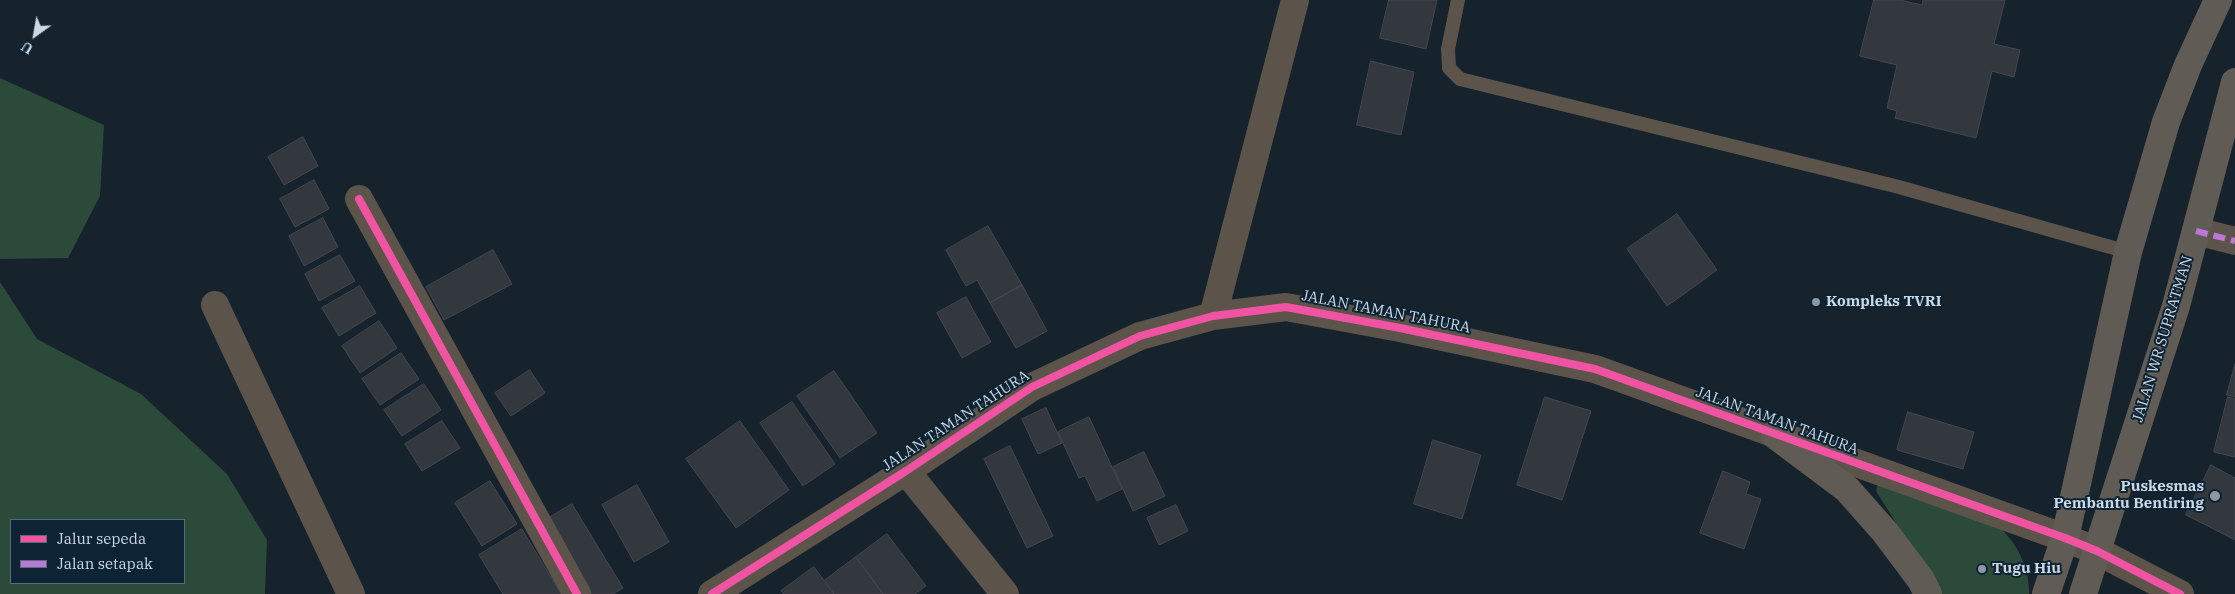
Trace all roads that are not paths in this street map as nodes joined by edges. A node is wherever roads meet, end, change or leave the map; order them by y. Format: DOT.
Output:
graph roads {
  1 [pos="1295,0"];
  2 [pos="1458,0"];
  3 [pos="2218,0"];
  4 [pos="2235,82"];
  5 [pos="359,199"];
  6 [pos="2196,231"];
  7 [pos="2235,242"];
  8 [pos="2128,252"];
  9 [pos="215,305"];
  10 [pos="1213,316"];
  11 [pos="1775,435"];
  12 [pos="906,470"];
  13 [pos="2065,538"];
  14 [pos="2096,551"];
  15 [pos="351,594"];
  16 [pos="577,594"];
  17 [pos="712,594"];
  18 [pos="1005,594"];
  19 [pos="1928,594"];
  20 [pos="2046,594"];
  21 [pos="2083,594"];
  22 [pos="2180,594"];
  1 -- 10 [label="street"];
  2 -- 8 [label="lane"];
  3 -- 8 [label="highway"];
  4 -- 6 [label="highway, JALAN WR SUPRATMAN"];
  5 -- 16 [label="street"];
  6 -- 7 [label="street"];
  6 -- 14 [label="highway, JALAN WR SUPRATMAN"];
  8 -- 13 [label="highway"];
  9 -- 15 [label="street"];
  10 -- 11 [label="street, JALAN TAMAN TAHURA"];
  10 -- 12 [label="street, JALAN TAMAN TAHURA"];
  11 -- 13 [label="street, JALAN TAMAN TAHURA"];
  11 -- 19 [label="highway"];
  12 -- 17 [label="street, JALAN TAMAN TAHURA"];
  12 -- 18 [label="street"];
  13 -- 14 [label="street, JALAN TAMAN TAHURA"];
  13 -- 20 [label="highway"];
  14 -- 21 [label="highway, JALAN WR SUPRATMAN"];
  14 -- 22 [label="street, JALAN TAMAN TAHURA"];
}
